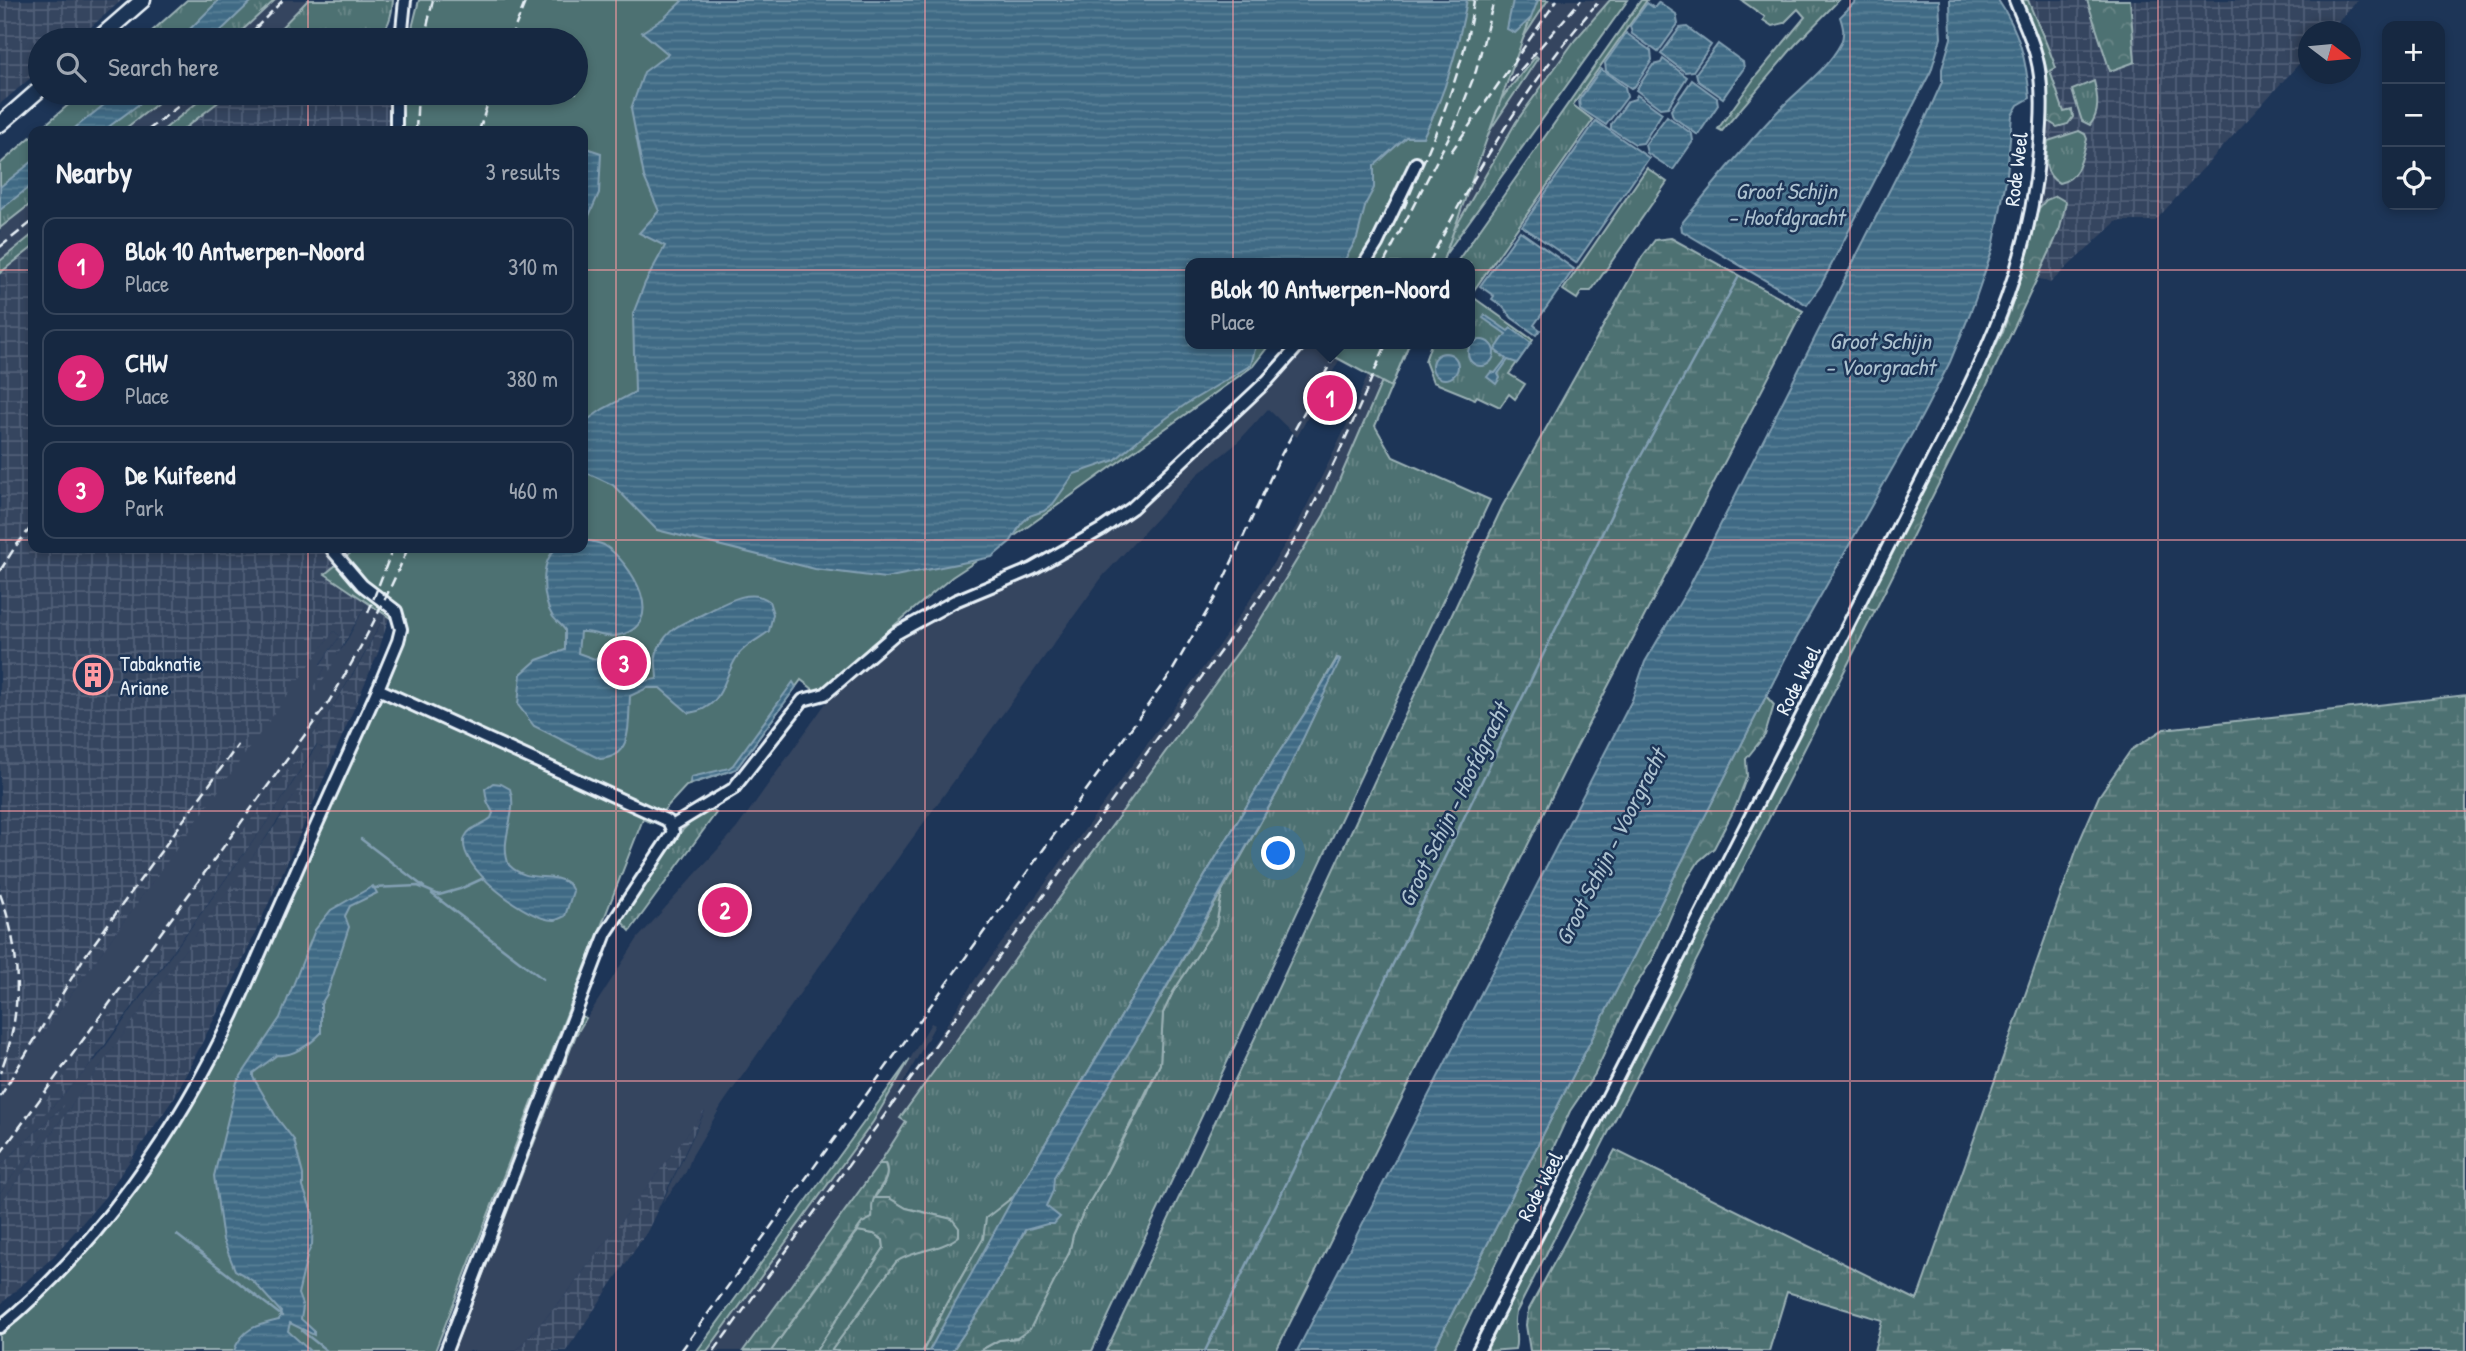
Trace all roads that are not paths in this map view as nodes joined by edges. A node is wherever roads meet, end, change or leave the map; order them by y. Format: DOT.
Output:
graph roads {
  1 [pos="143,0"];
  2 [pos="405,0"];
  3 [pos="2015,0"];
  4 [pos="111,28"];
  5 [pos="402,28"];
  6 [pos="28,100"];
  7 [pos="396,105"];
  8 [pos="0,124"];
  9 [pos="396,126"];
  10 [pos="1416,163"];
  11 [pos="1368,258"];
  12 [pos="1296,349"];
  13 [pos="334,553"];
  14 [pos="378,689"];
  15 [pos="672,826"];
  16 [pos="0,1326"];
  17 [pos="446,1351"];
  18 [pos="1478,1351"];
  1 -- 4 [label="main road"];
  2 -- 5 [label="street"];
  3 -- 18 [label="street, Rode Weel"];
  6 -- 8 [label="main road"];
  7 -- 9 [label="street"];
  10 -- 11 [label="street"];
  12 -- 15 [label="street"];
  13 -- 14 [label="street"];
  14 -- 15 [label="street"];
  14 -- 16 [label="street"];
  15 -- 17 [label="street"];
}
